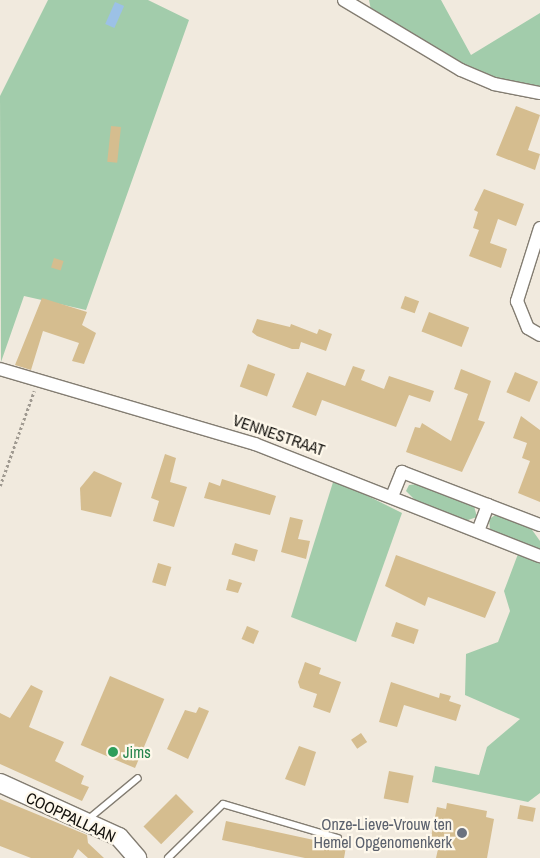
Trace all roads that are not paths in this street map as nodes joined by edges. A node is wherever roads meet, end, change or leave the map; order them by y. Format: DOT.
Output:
graph roads {
  1 [pos="344,0"];
  2 [pos="540,93"];
  3 [pos="540,228"];
  4 [pos="540,335"];
  5 [pos="0,369"];
  6 [pos="393,494"];
  7 [pos="488,505"];
  8 [pos="535,523"];
  9 [pos="478,530"];
  10 [pos="540,534"];
  11 [pos="540,556"];
  12 [pos="138,778"];
  13 [pos="0,783"];
  14 [pos="84,821"];
  15 [pos="338,838"];
  16 [pos="137,858"];
  17 [pos="168,858"];
  1 -- 2 [label="street"];
  3 -- 4 [label="street"];
  5 -- 6 [label="street, VENNESTRAAT"];
  6 -- 7 [label="street"];
  6 -- 9 [label="street, VENNESTRAAT"];
  7 -- 8 [label="street"];
  7 -- 9 [label="street"];
  8 -- 10 [label="street"];
  9 -- 11 [label="street, VENNESTRAAT"];
  12 -- 14 [label="lane"];
  13 -- 14 [label="street, COOPPALLAAN"];
  14 -- 16 [label="street, COOPPALLAAN"];
  15 -- 17 [label="lane"];
}
